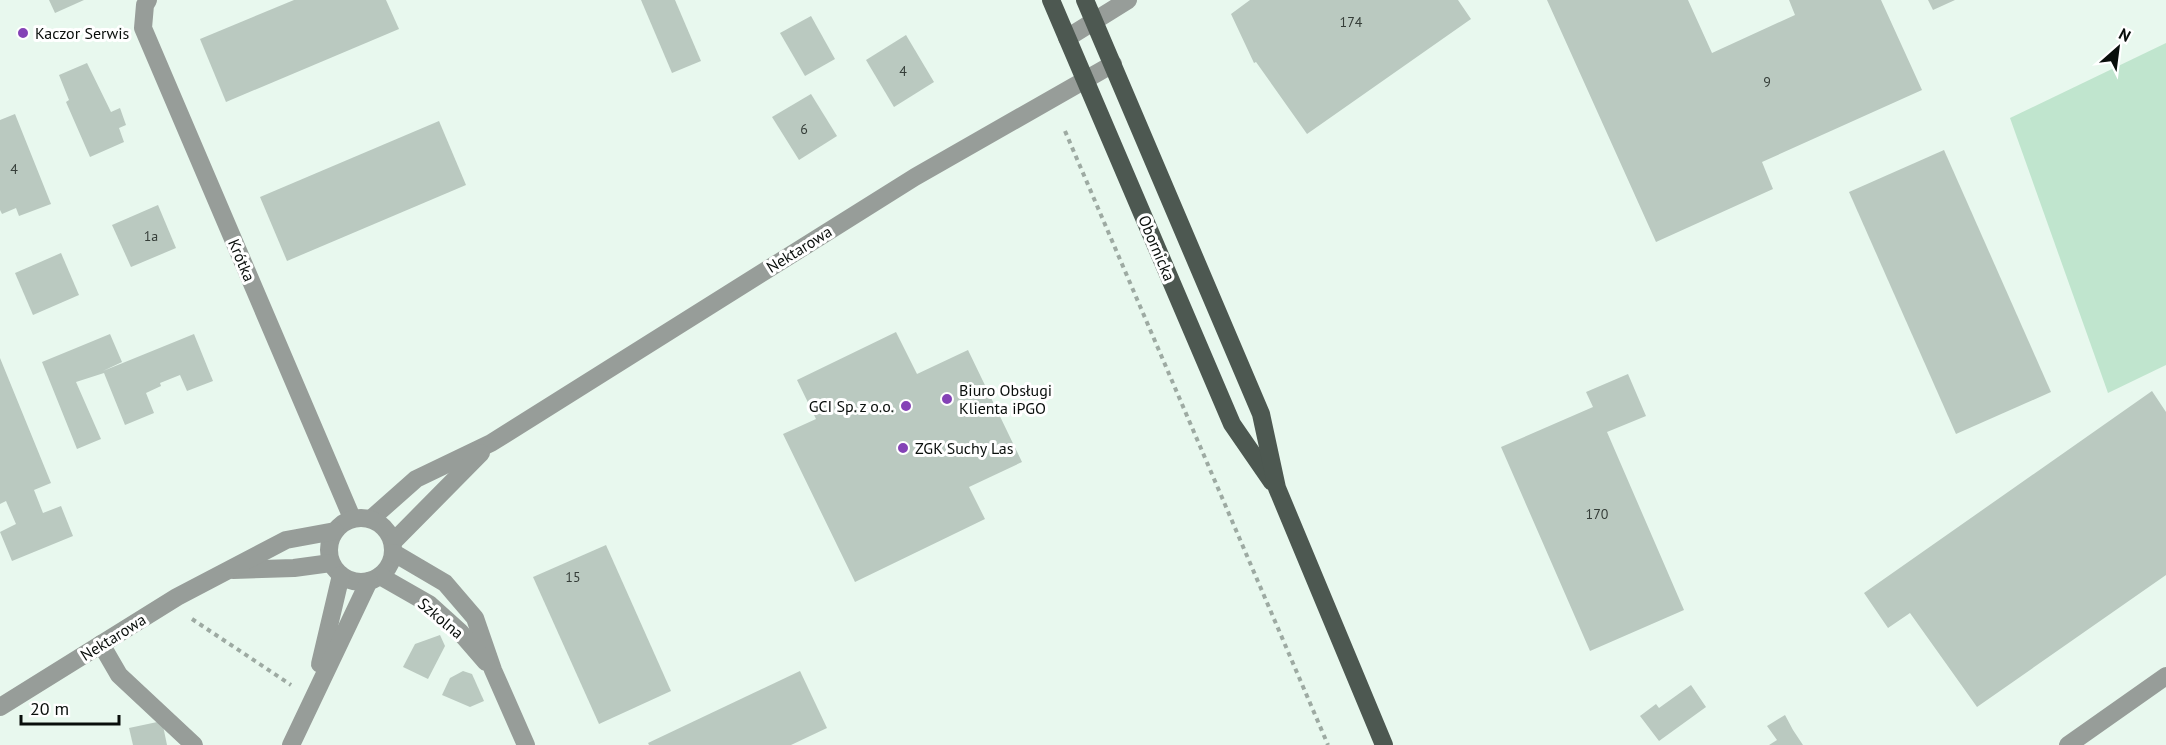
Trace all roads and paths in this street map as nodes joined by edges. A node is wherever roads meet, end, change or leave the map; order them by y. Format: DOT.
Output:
graph roads {
  1 [pos="148,0"];
  2 [pos="1051,0"];
  3 [pos="1085,0"];
  4 [pos="1128,0"];
  5 [pos="1094,21"];
  6 [pos="1068,38"];
  7 [pos="1113,64"];
  8 [pos="1085,79"];
  9 [pos="1065,131"];
  10 [pos="491,443"];
  11 [pos="1277,488"];
  12 [pos="352,518"];
  13 [pos="372,519"];
  14 [pos="335,531"];
  15 [pos="393,548"];
  16 [pos="336,569"];
  17 [pos="228,570"];
  18 [pos="375,578"];
  19 [pos="189,614"];
  20 [pos="101,644"];
  21 [pos="493,670"];
  22 [pos="2166,676"];
  23 [pos="291,685"];
  24 [pos="312,695"];
  25 [pos="0,707"];
  26 [pos="194,745"];
  27 [pos="291,745"];
  28 [pos="526,745"];
  29 [pos="1328,745"];
  30 [pos="1384,745"];
  31 [pos="2068,745"];
  1 -- 12 [label="street, Krótka"];
  2 -- 6 [label="main road, Obornicka"];
  3 -- 5 [label="main road, Obornicka"];
  4 -- 5 [label="street"];
  5 -- 6 [label="street"];
  5 -- 7 [label="main road, Obornicka"];
  6 -- 8 [label="main road, Obornicka"];
  7 -- 8 [label="street, Nektarowa"];
  7 -- 11 [label="main road, Obornicka"];
  8 -- 10 [label="street, Nektarowa"];
  8 -- 11 [label="main road, Obornicka"];
  9 -- 29 [label="path"];
  10 -- 13 [label="street, Nektarowa"];
  10 -- 15 [label="street, Nektarowa"];
  11 -- 30 [label="main road, Obornicka"];
  12 -- 13 [label="street"];
  12 -- 14 [label="street"];
  13 -- 15 [label="street"];
  14 -- 16 [label="street"];
  14 -- 17 [label="street, Nektarowa"];
  15 -- 18 [label="street"];
  15 -- 21 [label="street, Szkolna"];
  16 -- 17 [label="street, Nektarowa"];
  16 -- 18 [label="street"];
  16 -- 24 [label="street"];
  17 -- 20 [label="street, Nektarowa"];
  18 -- 21 [label="street, Szkolna"];
  18 -- 24 [label="street"];
  19 -- 23 [label="path"];
  20 -- 25 [label="street, Nektarowa"];
  20 -- 26 [label="street"];
  21 -- 28 [label="street, Szkolna"];
  22 -- 31 [label="street"];
  24 -- 27 [label="street"];
}
